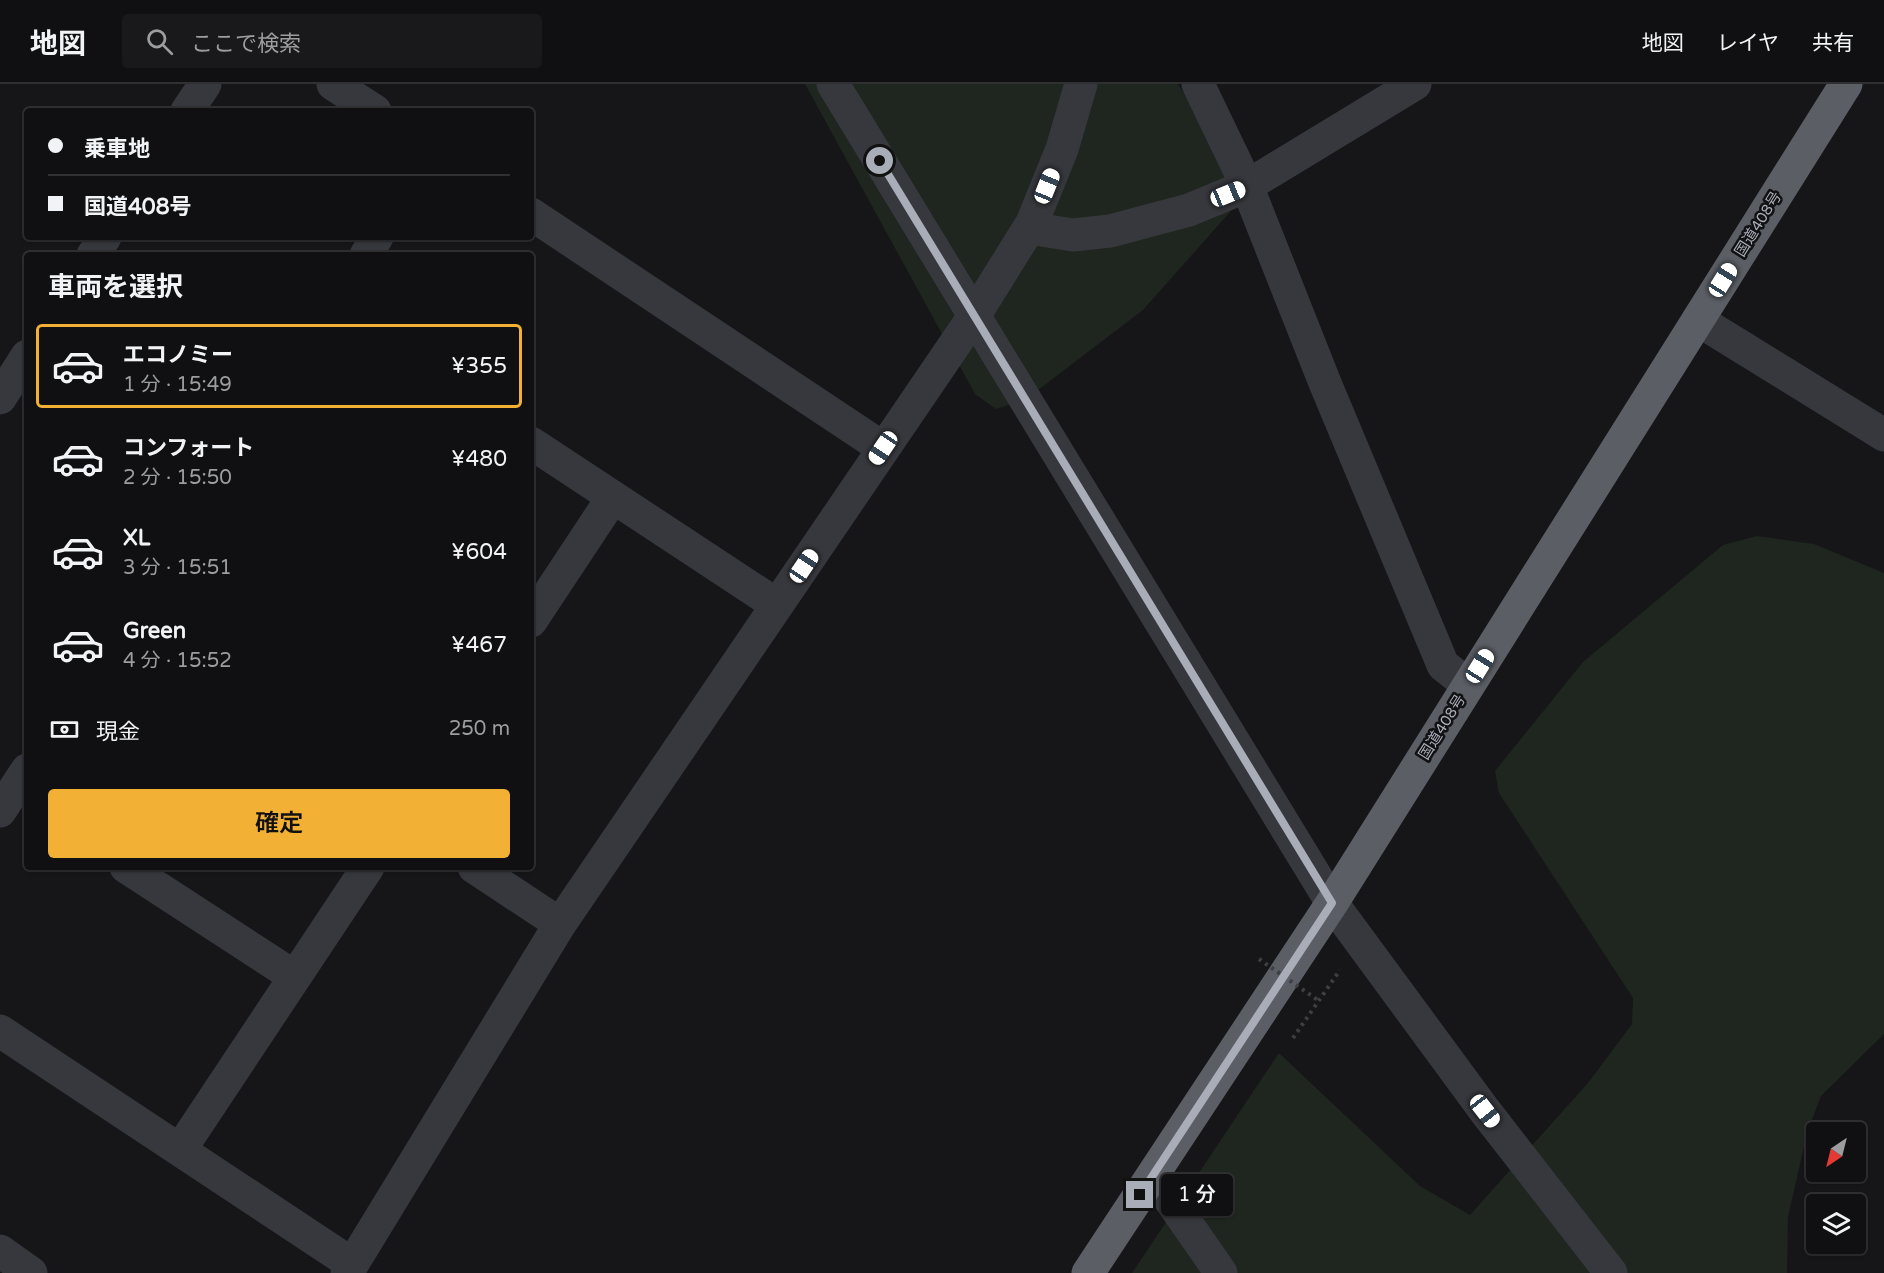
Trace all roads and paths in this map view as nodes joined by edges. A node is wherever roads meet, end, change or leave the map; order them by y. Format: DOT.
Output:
graph roads {
  1 [pos="205,84"];
  2 [pos="333,84"];
  3 [pos="832,84"];
  4 [pos="1081,84"];
  5 [pos="1198,84"];
  6 [pos="1415,84"];
  7 [pos="1846,84"];
  8 [pos="189,108"];
  9 [pos="370,108"];
  10 [pos="1248,186"];
  11 [pos="534,216"];
  12 [pos="1029,228"];
  13 [pos="974,316"];
  14 [pos="1698,320"];
  15 [pos="24,361"];
  16 [pos="0,398"];
  17 [pos="1884,435"];
  18 [pos="534,445"];
  19 [pos="883,448"];
  20 [pos="613,497"];
  21 [pos="777,605"];
  22 [pos="534,616"];
  23 [pos="1468,686"];
  24 [pos="131,870"];
  25 [pos="366,870"];
  26 [pos="479,870"];
  27 [pos="1332,903"];
  28 [pos="560,924"];
  29 [pos="1259,959"];
  30 [pos="1344,964"];
  31 [pos="295,977"];
  32 [pos="1319,1001"];
  33 [pos="0,1031"];
  34 [pos="1293,1038"];
  35 [pos="180,1150"];
  36 [pos="1153,1175"];
  37 [pos="0,1251"];
  38 [pos="350,1268"];
  39 [pos="31,1273"];
  40 [pos="1088,1273"];
  41 [pos="1221,1273"];
  42 [pos="1611,1273"];
  1 -- 8 [label="street"];
  2 -- 9 [label="street"];
  3 -- 13 [label="street"];
  4 -- 12 [label="street"];
  5 -- 10 [label="street"];
  6 -- 10 [label="street"];
  7 -- 14 [label="highway, 国道408号"];
  10 -- 12 [label="street"];
  10 -- 23 [label="street"];
  11 -- 19 [label="street"];
  12 -- 13 [label="street"];
  13 -- 19 [label="street"];
  13 -- 27 [label="street"];
  14 -- 17 [label="street"];
  14 -- 23 [label="highway, 国道408号"];
  15 -- 16 [label="street"];
  18 -- 20 [label="street"];
  19 -- 21 [label="street"];
  20 -- 21 [label="street"];
  20 -- 22 [label="street"];
  21 -- 28 [label="street"];
  23 -- 27 [label="highway, 国道408号"];
  24 -- 31 [label="street"];
  25 -- 31 [label="street"];
  26 -- 28 [label="street"];
  27 -- 36 [label="highway, 国道408号"];
  27 -- 42 [label="street"];
  28 -- 38 [label="street"];
  29 -- 32 [label="path, bridge"];
  30 -- 32 [label="path"];
  31 -- 35 [label="street"];
  32 -- 34 [label="path"];
  33 -- 35 [label="street"];
  35 -- 38 [label="street"];
  36 -- 40 [label="highway, 国道408号"];
  36 -- 41 [label="street"];
  37 -- 39 [label="street"];
}
